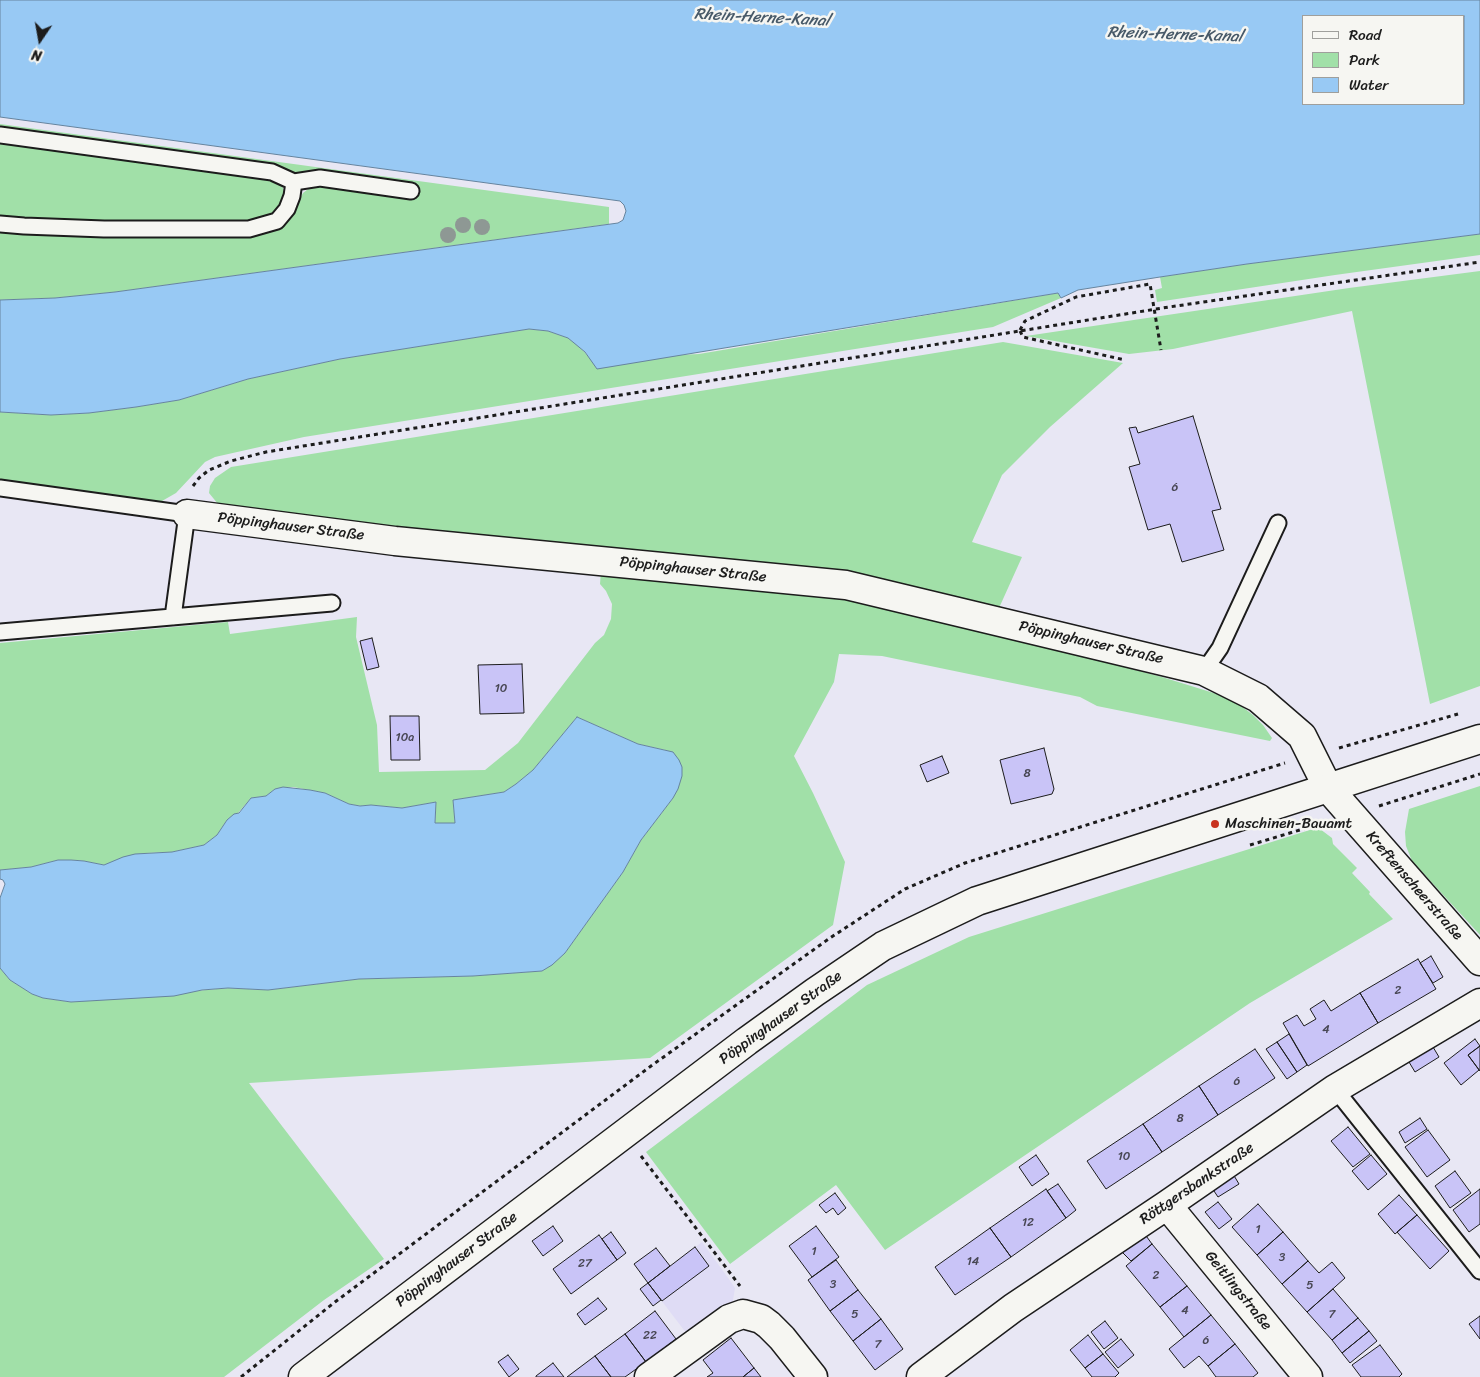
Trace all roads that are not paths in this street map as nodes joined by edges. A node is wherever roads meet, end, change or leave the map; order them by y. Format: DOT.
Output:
graph roads {
  1 [pos="0,135"];
  2 [pos="294,182"];
  3 [pos="411,191"];
  4 [pos="0,224"];
  5 [pos="0,488"];
  6 [pos="187,514"];
  7 [pos="1278,523"];
  8 [pos="332,604"];
  9 [pos="173,617"];
  10 [pos="0,632"];
  11 [pos="1204,671"];
  12 [pos="1480,739"];
  13 [pos="1328,788"];
  14 [pos="1480,961"];
  15 [pos="1480,1003"];
  16 [pos="1335,1088"];
  17 [pos="1167,1205"];
  18 [pos="1480,1271"];
  19 [pos="303,1377"];
  20 [pos="650,1377"];
  21 [pos="813,1377"];
  22 [pos="920,1377"];
  23 [pos="1308,1377"];
  1 -- 2 [label="lane"];
  2 -- 3 [label="lane"];
  2 -- 4 [label="lane"];
  5 -- 6 [label="lane, Pöppinghauser Straße"];
  6 -- 9 [label="lane"];
  6 -- 11 [label="street, Pöppinghauser Straße"];
  7 -- 11 [label="lane"];
  8 -- 9 [label="lane"];
  9 -- 10 [label="lane"];
  11 -- 13 [label="street, Pöppinghauser Straße"];
  12 -- 13 [label="street, Pöppinghauser Straße"];
  13 -- 14 [label="street, Kreftenscheerstraße"];
  13 -- 19 [label="street, Pöppinghauser Straße"];
  15 -- 16 [label="street, Röttgersbankstraße"];
  16 -- 17 [label="street, Röttgersbankstraße"];
  16 -- 18 [label="lane"];
  17 -- 22 [label="street, Röttgersbankstraße"];
  17 -- 23 [label="street, Geitlingstraße"];
  20 -- 21 [label="street"];
}
